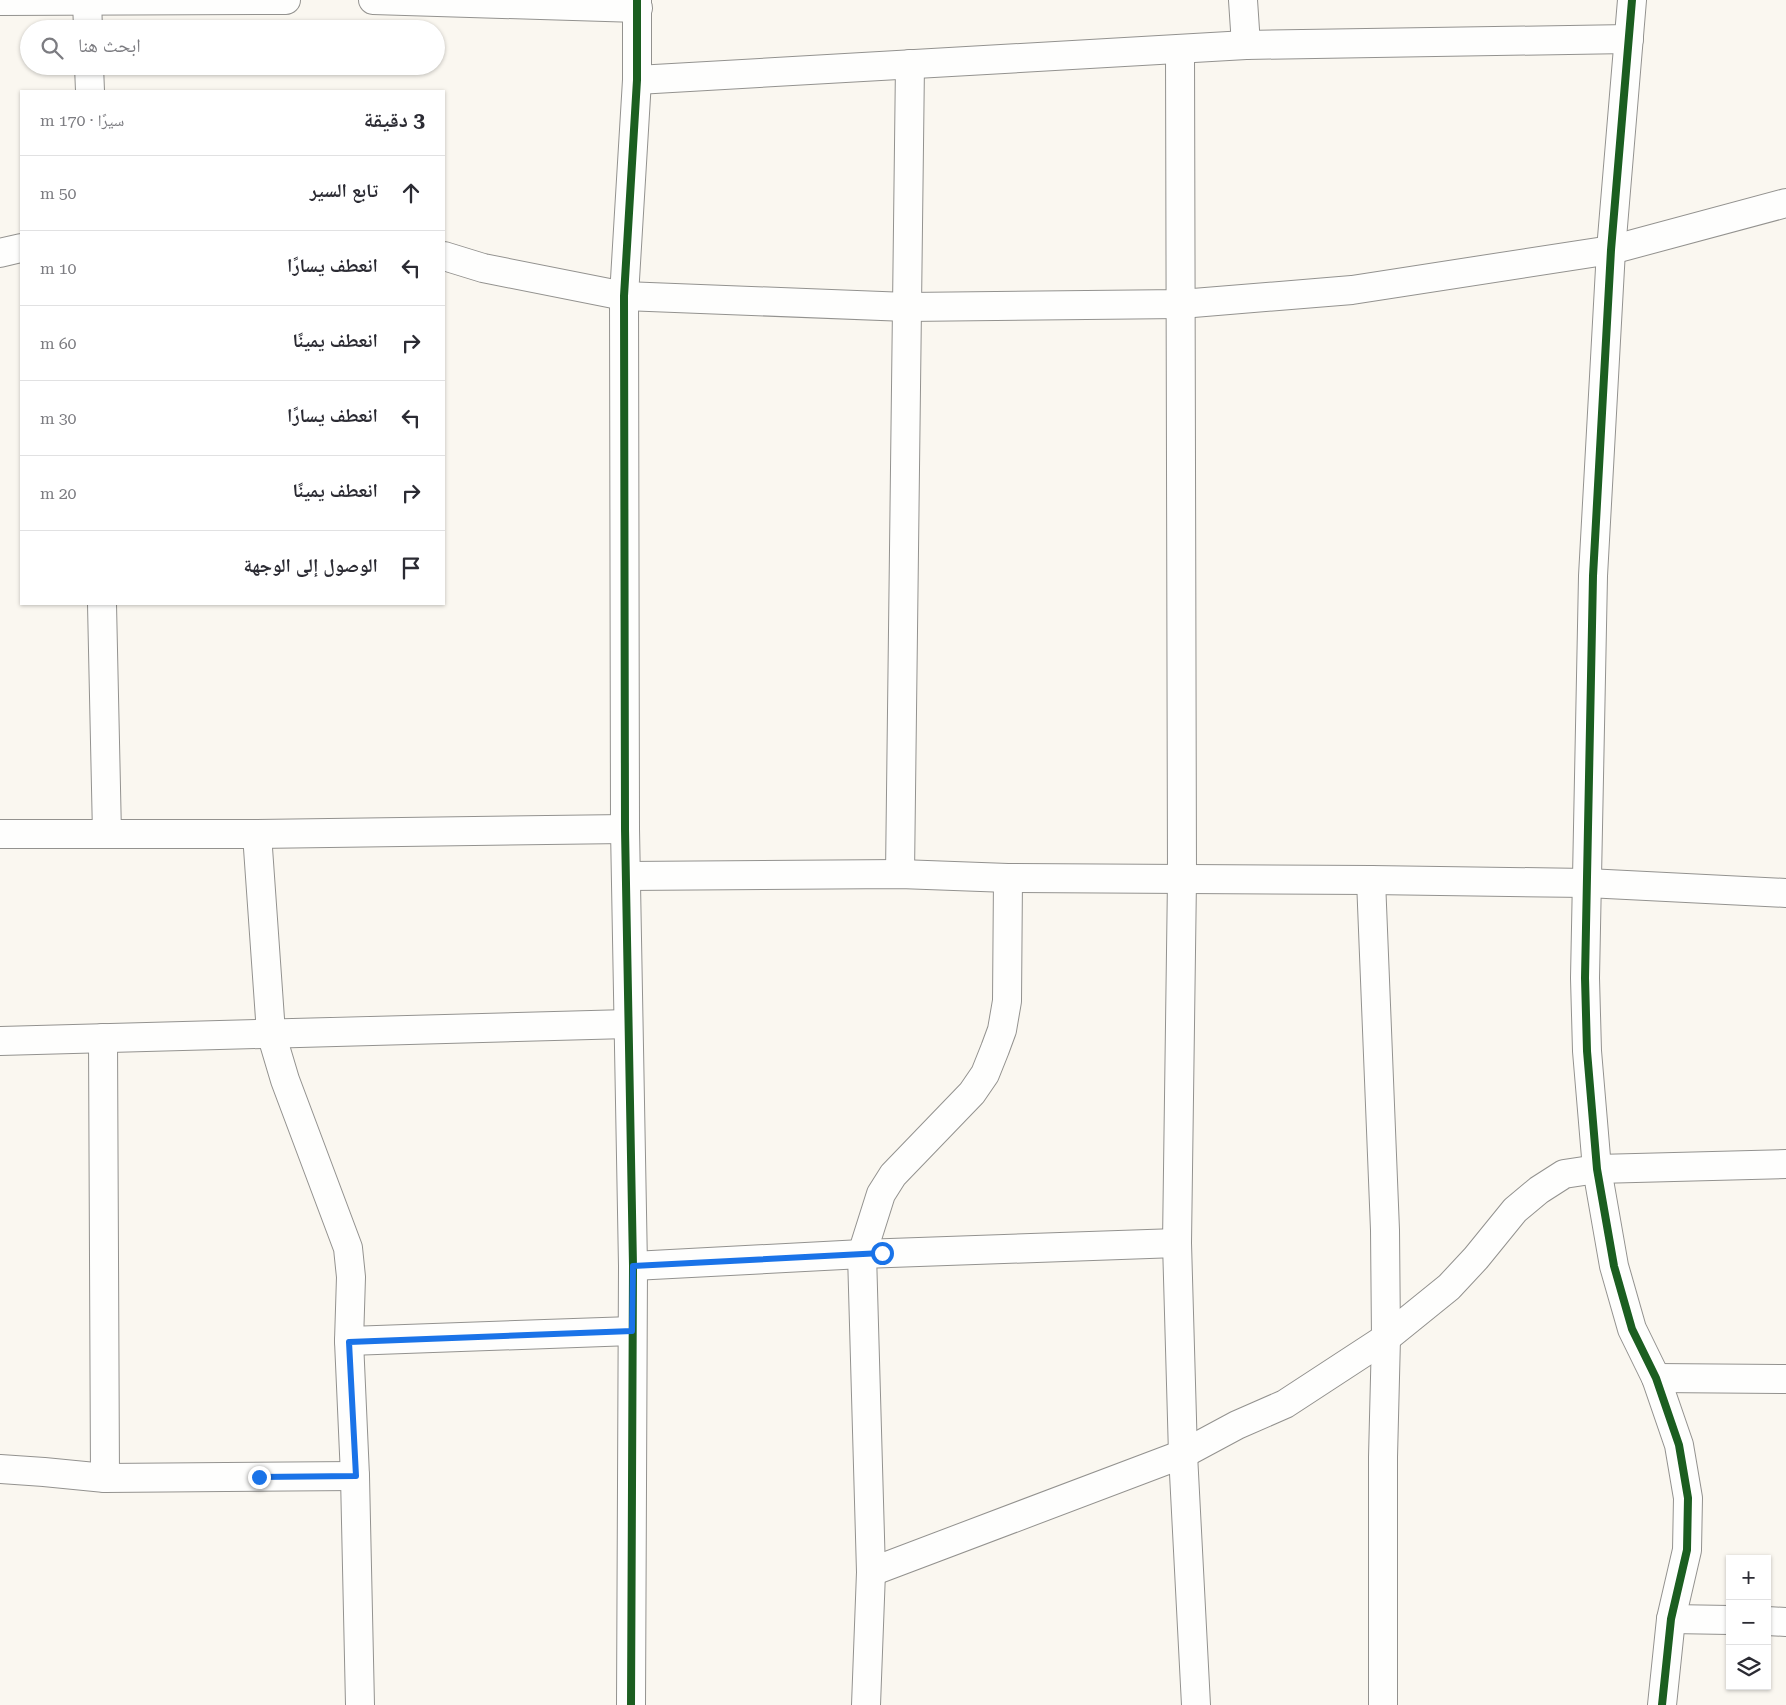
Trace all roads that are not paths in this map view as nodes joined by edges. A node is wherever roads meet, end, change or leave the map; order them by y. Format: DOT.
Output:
graph roads {
  1 [pos="286,0"];
  2 [pos="373,0"];
  3 [pos="1243,0"];
  4 [pos="1632,0"];
  5 [pos="0,1"];
  6 [pos="87,1"];
  7 [pos="638,4"];
  8 [pos="88,20"];
  9 [pos="1629,39"];
  10 [pos="1246,45"];
  11 [pos="1180,49"];
  12 [pos="910,64"];
  13 [pos="89,75"];
  14 [pos="637,80"];
  15 [pos="90,90"];
  16 [pos="1786,203"];
  17 [pos="20,248"];
  18 [pos="1611,250"];
  19 [pos="0,253"];
  20 [pos="445,256"];
  21 [pos="624,296"];
  22 [pos="1181,304"];
  23 [pos="907,307"];
  24 [pos="102,605"];
  25 [pos="625,829"];
  26 [pos="0,834"];
  27 [pos="107,834"];
  28 [pos="258,834"];
  29 [pos="900,874"];
  30 [pos="626,876"];
  31 [pos="1008,878"];
  32 [pos="1182,879"];
  33 [pos="1371,880"];
  34 [pos="1587,883"];
  35 [pos="1786,893"];
  36 [pos="628,1024"];
  37 [pos="271,1033"];
  38 [pos="102,1038"];
  39 [pos="0,1041"];
  40 [pos="1786,1164"];
  41 [pos="1597,1168"];
  42 [pos="1177,1243"];
  43 [pos="862,1254"];
  44 [pos="633,1266"];
  45 [pos="632,1331"];
  46 [pos="1386,1338"];
  47 [pos="349,1342"];
  48 [pos="1656,1378"];
  49 [pos="1786,1379"];
  50 [pos="1183,1454"];
  51 [pos="0,1469"];
  52 [pos="356,1476"];
  53 [pos="104,1478"];
  54 [pos="870,1572"];
  55 [pos="1671,1619"];
  56 [pos="1726,1620"];
  57 [pos="1771,1621"];
  58 [pos="1786,1622"];
  59 [pos="360,1705"];
  60 [pos="631,1705"];
  61 [pos="866,1705"];
  62 [pos="1196,1705"];
  63 [pos="1383,1705"];
  64 [pos="1662,1705"];
  1 -- 6 [label="street"];
  2 -- 7 [label="street"];
  3 -- 10 [label="street"];
  4 -- 9 [label="street"];
  5 -- 6 [label="street"];
  6 -- 8 [label="street"];
  7 -- 14 [label="street"];
  9 -- 10 [label="street"];
  9 -- 18 [label="street"];
  10 -- 11 [label="street"];
  11 -- 12 [label="street"];
  11 -- 22 [label="street"];
  12 -- 14 [label="street"];
  12 -- 23 [label="street"];
  13 -- 15 [label="street"];
  14 -- 21 [label="street"];
  16 -- 18 [label="street"];
  17 -- 19 [label="street"];
  18 -- 22 [label="street"];
  18 -- 34 [label="street"];
  20 -- 21 [label="street"];
  21 -- 23 [label="street"];
  21 -- 25 [label="street"];
  22 -- 23 [label="street"];
  22 -- 32 [label="street"];
  23 -- 29 [label="street"];
  24 -- 27 [label="street"];
  25 -- 28 [label="street"];
  25 -- 30 [label="street"];
  26 -- 27 [label="street"];
  27 -- 28 [label="street"];
  28 -- 37 [label="street"];
  29 -- 30 [label="street"];
  29 -- 31 [label="street"];
  30 -- 36 [label="street"];
  31 -- 32 [label="street"];
  31 -- 43 [label="street"];
  32 -- 33 [label="street"];
  32 -- 42 [label="street"];
  33 -- 34 [label="street"];
  33 -- 46 [label="street"];
  34 -- 35 [label="street"];
  34 -- 41 [label="street"];
  36 -- 37 [label="street"];
  36 -- 44 [label="street"];
  37 -- 38 [label="street"];
  37 -- 47 [label="street"];
  38 -- 39 [label="street"];
  38 -- 53 [label="street"];
  40 -- 41 [label="street"];
  41 -- 46 [label="street"];
  41 -- 48 [label="street"];
  42 -- 43 [label="street"];
  42 -- 50 [label="street"];
  43 -- 44 [label="street"];
  43 -- 54 [label="street"];
  44 -- 45 [label="street"];
  45 -- 47 [label="street"];
  45 -- 60 [label="street"];
  46 -- 50 [label="street"];
  46 -- 63 [label="street"];
  47 -- 52 [label="street"];
  48 -- 49 [label="street"];
  48 -- 55 [label="street"];
  50 -- 54 [label="street"];
  50 -- 62 [label="street"];
  51 -- 53 [label="street"];
  52 -- 53 [label="street"];
  52 -- 59 [label="street"];
  54 -- 61 [label="street"];
  55 -- 56 [label="street"];
  55 -- 64 [label="street"];
  57 -- 58 [label="street"];
}
